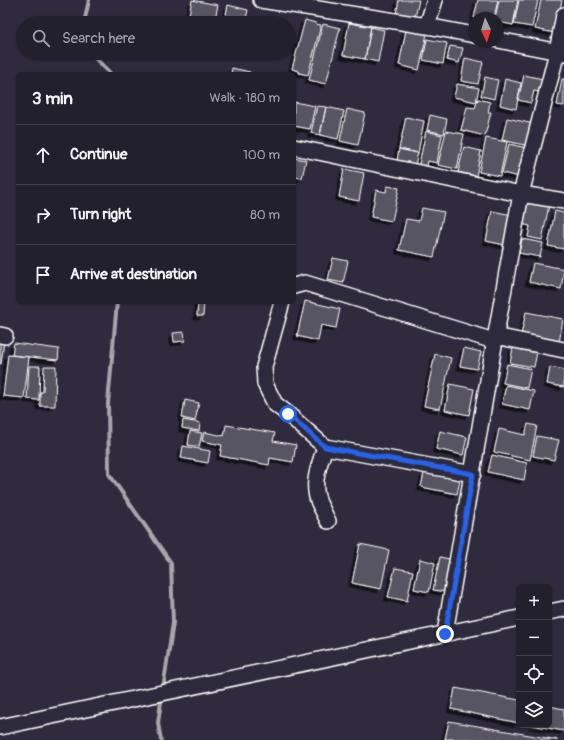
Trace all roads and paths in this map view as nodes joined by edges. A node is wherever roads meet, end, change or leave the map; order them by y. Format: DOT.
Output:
graph roads {
  1 [pos="261,0"];
  2 [pos="435,0"];
  3 [pos="564,15"];
  4 [pos="427,26"];
  5 [pos="468,35"];
  6 [pos="504,41"];
  7 [pos="560,52"];
  8 [pos="296,147"];
  9 [pos="521,194"];
  10 [pos="564,201"];
  11 [pos="296,285"];
  12 [pos="281,304"];
  13 [pos="495,339"];
  14 [pos="564,350"];
  15 [pos="325,447"];
  16 [pos="473,474"];
  17 [pos="328,520"];
  18 [pos="564,609"];
  19 [pos="552,611"];
  20 [pos="516,619"];
  21 [pos="445,634"];
  22 [pos="0,727"];
  1 -- 4 [label="street"];
  2 -- 4 [label="street"];
  3 -- 7 [label="street"];
  4 -- 5 [label="street"];
  6 -- 7 [label="street"];
  7 -- 9 [label="street"];
  8 -- 9 [label="street"];
  9 -- 10 [label="street"];
  9 -- 13 [label="street"];
  11 -- 13 [label="street"];
  12 -- 15 [label="street"];
  13 -- 14 [label="street"];
  13 -- 16 [label="street"];
  15 -- 16 [label="street"];
  15 -- 17 [label="street"];
  16 -- 21 [label="street"];
  18 -- 19 [label="street"];
  20 -- 21 [label="street"];
  21 -- 22 [label="street"];
}
